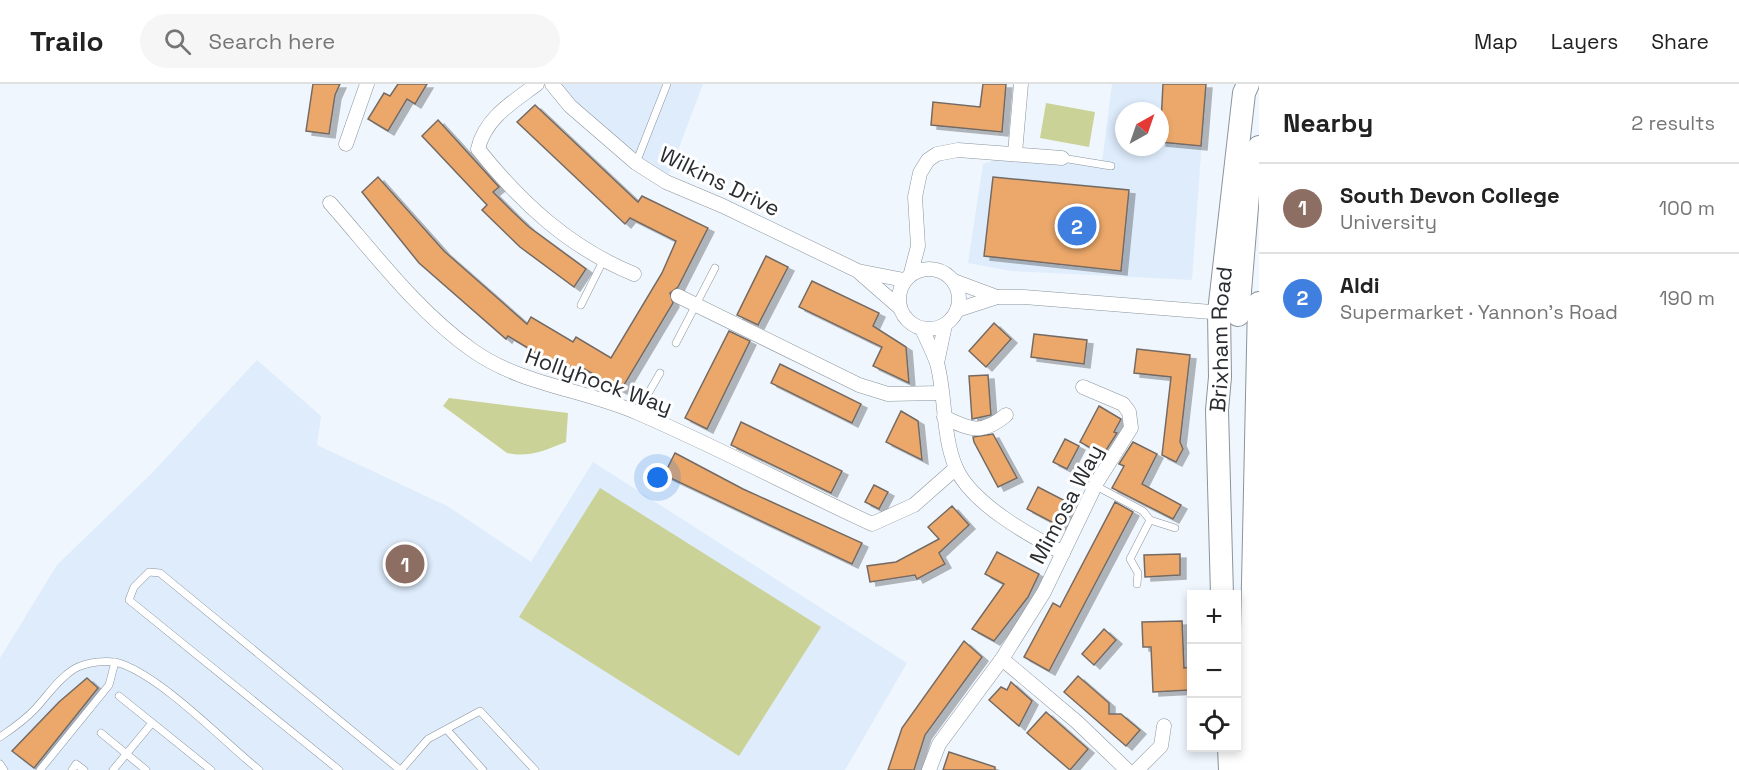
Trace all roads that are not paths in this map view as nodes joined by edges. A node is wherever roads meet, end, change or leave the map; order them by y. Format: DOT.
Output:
graph roads {
  1 [pos="367,84"];
  2 [pos="537,84"];
  3 [pos="552,84"];
  4 [pos="667,84"];
  5 [pos="1021,84"];
  6 [pos="1248,84"];
  7 [pos="346,144"];
  8 [pos="1259,147"];
  9 [pos="1015,153"];
  10 [pos="1062,158"];
  11 [pos="636,163"];
  12 [pos="1111,166"];
  13 [pos="330,203"];
  14 [pos="918,246"];
  15 [pos="603,261"];
  16 [pos="715,268"];
  17 [pos="938,269"];
  18 [pos="858,271"];
  19 [pos="634,274"];
  20 [pos="908,277"];
  21 [pos="954,281"];
  22 [pos="678,296"];
  23 [pos="998,297"];
  24 [pos="580,305"];
  25 [pos="697,305"];
  26 [pos="899,307"];
  27 [pos="957,310"];
  28 [pos="1247,312"];
  29 [pos="945,325"];
  30 [pos="922,329"];
  31 [pos="676,343"];
  32 [pos="937,363"];
  33 [pos="660,373"];
  34 [pos="1083,387"];
  35 [pos="941,393"];
  36 [pos="637,413"];
  37 [pos="1006,415"];
  38 [pos="944,417"];
  39 [pos="956,468"];
  40 [pos="1096,486"];
  41 [pos="1150,520"];
  42 [pos="1175,528"];
  43 [pos="1063,553"];
  44 [pos="1137,584"];
  45 [pos="1222,590"];
  46 [pos="1002,659"];
  47 [pos="115,662"];
  48 [pos="119,696"];
  49 [pos="152,723"];
  50 [pos="1164,726"];
  51 [pos="448,731"];
  52 [pos="101,732"];
  53 [pos="0,737"];
  54 [pos="1229,752"];
  55 [pos="126,754"];
  56 [pos="0,764"];
  57 [pos="4,770"];
  58 [pos="40,770"];
  59 [pos="72,770"];
  60 [pos="84,770"];
  61 [pos="113,770"];
  62 [pos="146,770"];
  63 [pos="211,770"];
  64 [pos="259,770"];
  65 [pos="339,770"];
  66 [pos="401,770"];
  67 [pos="483,770"];
  68 [pos="535,770"];
  69 [pos="929,770"];
  70 [pos="1127,770"];
  71 [pos="1137,770"];
  72 [pos="1230,770"];
  73 [pos="1248,770"];
  1 -- 7 [label="street"];
  2 -- 15 [label="street"];
  3 -- 11 [label="street, Wilkins Drive"];
  4 -- 11 [label="lane"];
  5 -- 9 [label="street"];
  6 -- 28 [label="main road, Brixham Road"];
  8 -- 28 [label="main road"];
  9 -- 10 [label="street"];
  9 -- 14 [label="street"];
  10 -- 12 [label="lane"];
  11 -- 18 [label="street, Wilkins Drive"];
  13 -- 36 [label="street, Hollyhock Way"];
  14 -- 17 [label="street"];
  14 -- 20 [label="street"];
  15 -- 19 [label="street"];
  15 -- 24 [label="lane"];
  16 -- 25 [label="lane"];
  17 -- 20 [label="street, Wilkins Drive"];
  17 -- 21 [label="street"];
  18 -- 20 [label="street, Wilkins Drive"];
  18 -- 26 [label="street, Wilkins Drive"];
  20 -- 26 [label="street"];
  21 -- 23 [label="street"];
  21 -- 27 [label="street"];
  22 -- 25 [label="street"];
  23 -- 27 [label="street"];
  23 -- 28 [label="street"];
  25 -- 31 [label="lane"];
  25 -- 35 [label="street"];
  26 -- 30 [label="street, Wilkins Drive"];
  27 -- 29 [label="street"];
  28 -- 45 [label="main road, Brixham Road"];
  28 -- 73 [label="main road, Brixham Road"];
  29 -- 30 [label="street"];
  29 -- 32 [label="street"];
  30 -- 32 [label="street"];
  32 -- 35 [label="street"];
  33 -- 36 [label="lane"];
  34 -- 40 [label="street, Mimosa Way"];
  35 -- 38 [label="street"];
  36 -- 39 [label="street, Hollyhock Way"];
  37 -- 38 [label="street"];
  38 -- 39 [label="street"];
  39 -- 43 [label="street"];
  40 -- 41 [label="lane"];
  40 -- 43 [label="street, Mimosa Way"];
  41 -- 42 [label="lane"];
  41 -- 44 [label="lane"];
  43 -- 46 [label="street, Mimosa Way"];
  46 -- 69 [label="street, Mimosa Way"];
  46 -- 70 [label="street"];
  47 -- 53 [label="lane"];
  47 -- 58 [label="lane"];
  47 -- 64 [label="lane"];
  48 -- 49 [label="lane"];
  49 -- 55 [label="lane"];
  49 -- 63 [label="lane"];
  50 -- 71 [label="street"];
  51 -- 66 [label="lane"];
  51 -- 67 [label="lane"];
  51 -- 68 [label="lane"];
  52 -- 55 [label="lane"];
  54 -- 72 [label="main road"];
  55 -- 61 [label="lane"];
  55 -- 62 [label="lane"];
  56 -- 57 [label="lane"];
  59 -- 60 [label="lane"];
  65 -- 66 [label="lane"];
}
